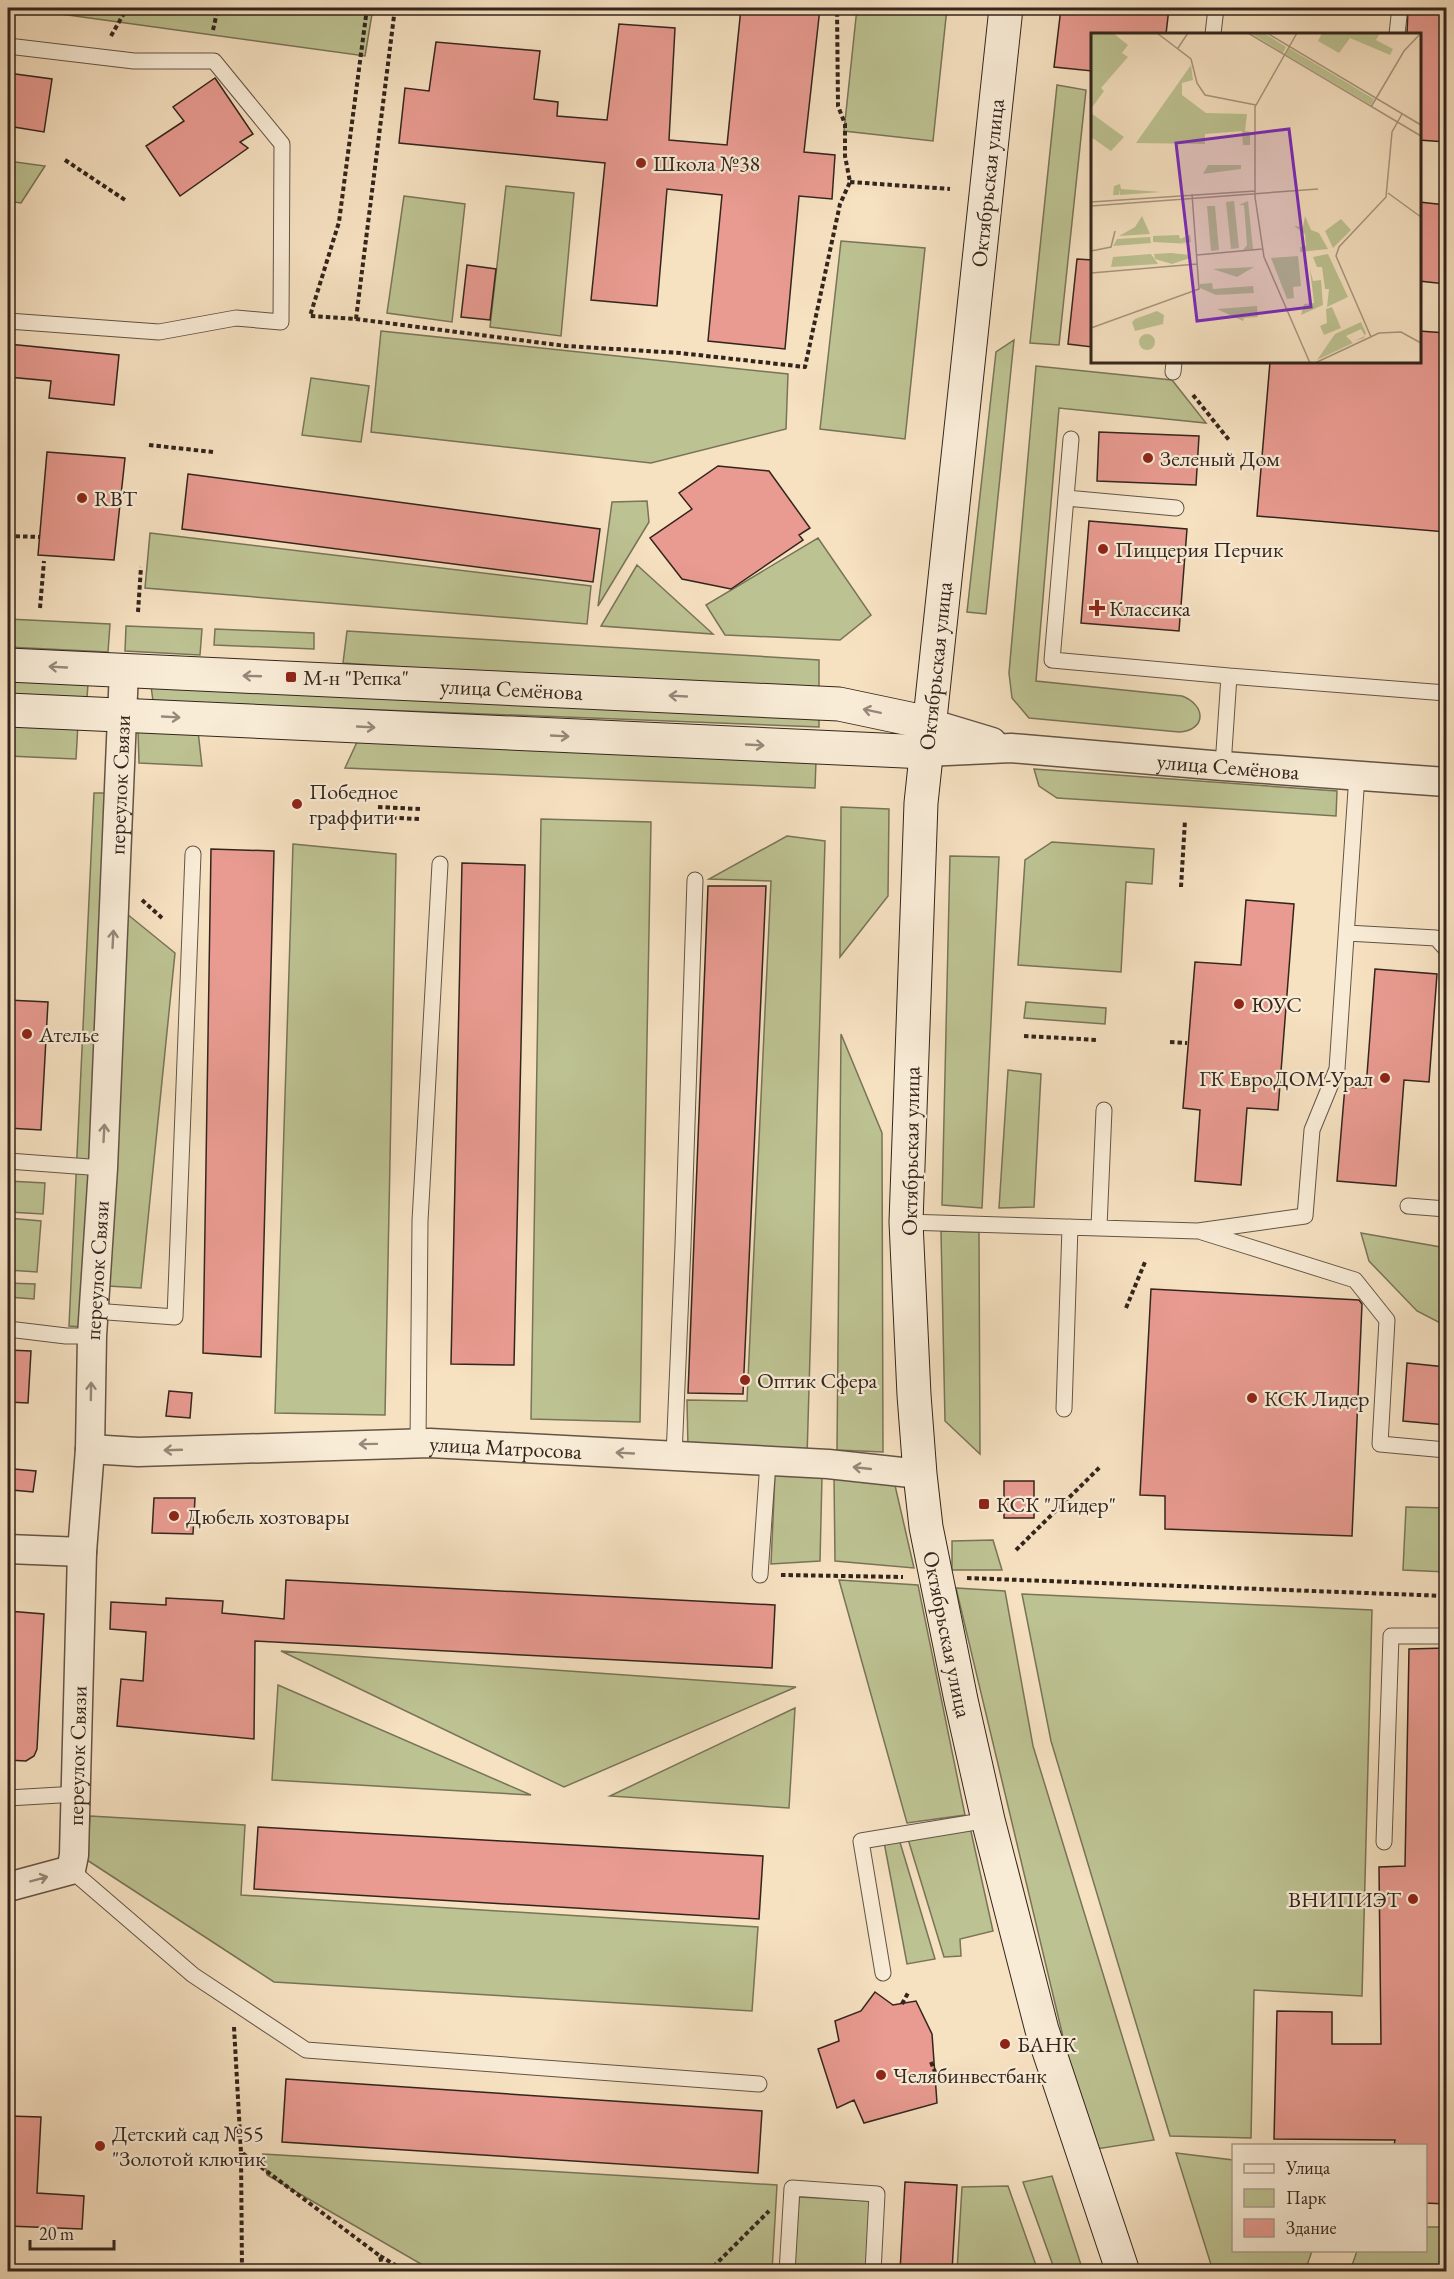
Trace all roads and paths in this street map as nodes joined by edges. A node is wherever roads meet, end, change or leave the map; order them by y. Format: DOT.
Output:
graph roads {
  1 [pos="127,8"];
  2 [pos="218,8"];
  3 [pos="368,8"];
  4 [pos="395,8"];
  5 [pos="837,8"];
  6 [pos="1006,8"];
  7 [pos="1216,8"];
  8 [pos="1399,16"];
  9 [pos="213,30"];
  10 [pos="1213,33"];
  11 [pos="1397,33"];
  12 [pos="111,36"];
  13 [pos="8,46"];
  14 [pos="65,160"];
  15 [pos="850,182"];
  16 [pos="950,189"];
  17 [pos="125,200"];
  18 [pos="356,319"];
  19 [pos="8,321"];
  20 [pos="1193,395"];
  21 [pos="1071,439"];
  22 [pos="1229,440"];
  23 [pos="149,446"];
  24 [pos="213,452"];
  25 [pos="1066,498"];
  26 [pos="1176,508"];
  27 [pos="8,536"];
  28 [pos="40,537"];
  29 [pos="44,561"];
  30 [pos="141,567"];
  31 [pos="40,608"];
  32 [pos="138,612"];
  33 [pos="8,664"];
  34 [pos="124,670"];
  35 [pos="1229,676"];
  36 [pos="1446,693"];
  37 [pos="8,710"];
  38 [pos="123,715"];
  39 [pos="928,738"];
  40 [pos="1223,766"];
  41 [pos="1358,775"];
  42 [pos="1446,782"];
  43 [pos="378,807"];
  44 [pos="420,809"];
  45 [pos="377,817"];
  46 [pos="419,819"];
  47 [pos="1185,820"];
  48 [pos="193,854"];
  49 [pos="440,864"];
  50 [pos="695,880"];
  51 [pos="1181,887"];
  52 [pos="1347,933"];
  53 [pos="1446,949"];
  54 [pos="1023,1036"];
  55 [pos="1098,1040"];
  56 [pos="1170,1042"];
  57 [pos="1187,1043"];
  58 [pos="1104,1110"];
  59 [pos="8,1161"];
  60 [pos="103,1168"];
  61 [pos="1408,1206"];
  62 [pos="1446,1209"];
  63 [pos="906,1221"];
  64 [pos="1070,1227"];
  65 [pos="1099,1227"];
  66 [pos="1198,1231"];
  67 [pos="1145,1262"];
  68 [pos="1126,1308"];
  69 [pos="93,1323"];
  70 [pos="8,1329"];
  71 [pos="1064,1409"];
  72 [pos="418,1443"];
  73 [pos="90,1449"];
  74 [pos="1446,1450"];
  75 [pos="674,1456"];
  76 [pos="768,1462"];
  77 [pos="1100,1467"];
  78 [pos="920,1474"];
  79 [pos="8,1549"];
  80 [pos="1016,1550"];
  81 [pos="82,1552"];
  82 [pos="760,1575"];
  83 [pos="903,1577"];
  84 [pos="957,1578"];
  85 [pos="1446,1596"];
  86 [pos="1446,1636"];
  87 [pos="77,1794"];
  88 [pos="8,1798"];
  89 [pos="988,1820"];
  90 [pos="1384,1842"];
  91 [pos="71,1870"];
  92 [pos="8,1887"];
  93 [pos="883,1973"];
  94 [pos="908,1993"];
  95 [pos="902,2004"];
  96 [pos="234,2020"];
  97 [pos="931,2062"];
  98 [pos="937,2077"];
  99 [pos="759,2084"];
  100 [pos="240,2152"];
  101 [pos="792,2188"];
  102 [pos="380,2256"];
  103 [pos="242,2271"];
  104 [pos="383,2271"];
  105 [pos="407,2271"];
  106 [pos="708,2271"];
  107 [pos="787,2271"];
  108 [pos="873,2271"];
  109 [pos="1123,2271"];
  1 -- 12 [label="path"];
  2 -- 9 [label="path"];
  3 -- 18 [label="path"];
  4 -- 18 [label="path"];
  5 -- 15 [label="path"];
  6 -- 39 [label="street, Октябрьская улица"];
  7 -- 10 [label="lane"];
  8 -- 11 [label="lane"];
  13 -- 19 [label="lane"];
  14 -- 17 [label="path"];
  15 -- 16 [label="path"];
  15 -- 18 [label="path"];
  20 -- 22 [label="path"];
  21 -- 25 [label="lane"];
  23 -- 24 [label="path"];
  25 -- 26 [label="lane"];
  25 -- 35 [label="lane"];
  27 -- 28 [label="path"];
  29 -- 31 [label="path"];
  30 -- 32 [label="path"];
  34 -- 33 [label="street, улица Семёнова, one-way"];
  34 -- 38 [label="street, переулок Связи"];
  39 -- 34 [label="street, улица Семёнова, one-way"];
  35 -- 36 [label="lane"];
  35 -- 40 [label="lane"];
  37 -- 38 [label="street, улица Семёнова"];
  38 -- 39 [label="street, улица Семёнова, one-way"];
  60 -- 38 [label="street, переулок Связи, one-way"];
  39 -- 40 [label="street, улица Семёнова"];
  39 -- 63 [label="street, Октябрьская улица"];
  40 -- 41 [label="street, улица Семёнова"];
  41 -- 42 [label="street, улица Семёнова"];
  41 -- 52 [label="lane"];
  43 -- 44 [label="path"];
  45 -- 46 [label="path"];
  47 -- 51 [label="path"];
  48 -- 69 [label="lane"];
  49 -- 72 [label="lane"];
  50 -- 75 [label="lane"];
  52 -- 53 [label="lane"];
  52 -- 66 [label="lane"];
  54 -- 55 [label="path"];
  56 -- 57 [label="path"];
  58 -- 65 [label="lane"];
  59 -- 60 [label="lane"];
  60 -- 69 [label="street, переулок Связи"];
  61 -- 62 [label="lane"];
  63 -- 64 [label="lane"];
  63 -- 78 [label="street, Октябрьская улица"];
  64 -- 65 [label="lane"];
  64 -- 71 [label="lane"];
  65 -- 66 [label="lane"];
  66 -- 74 [label="lane"];
  67 -- 68 [label="path"];
  69 -- 70 [label="lane"];
  73 -- 69 [label="street, переулок Связи, one-way"];
  72 -- 73 [label="street, улица Матросова, one-way"];
  75 -- 72 [label="street, улица Матросова, one-way"];
  73 -- 81 [label="street, переулок Связи"];
  75 -- 76 [label="street, улица Матросова"];
  78 -- 76 [label="street, улица Матросова, one-way"];
  76 -- 82 [label="lane"];
  77 -- 80 [label="path"];
  78 -- 89 [label="street, Октябрьская улица"];
  79 -- 81 [label="street"];
  81 -- 87 [label="street, переулок Связи"];
  82 -- 83 [label="path"];
  84 -- 85 [label="path"];
  86 -- 90 [label="lane"];
  87 -- 88 [label="lane"];
  87 -- 91 [label="street, переулок Связи"];
  89 -- 93 [label="lane"];
  89 -- 109 [label="street, Октябрьская улица"];
  92 -- 91 [label="street, one-way"];
  91 -- 99 [label="lane"];
  94 -- 95 [label="path"];
  96 -- 100 [label="path"];
  97 -- 98 [label="path"];
  100 -- 102 [label="path"];
  100 -- 103 [label="path"];
  101 -- 106 [label="path"];
  101 -- 107 [label="lane"];
  101 -- 108 [label="lane"];
  102 -- 104 [label="path"];
  102 -- 105 [label="path"];
}
